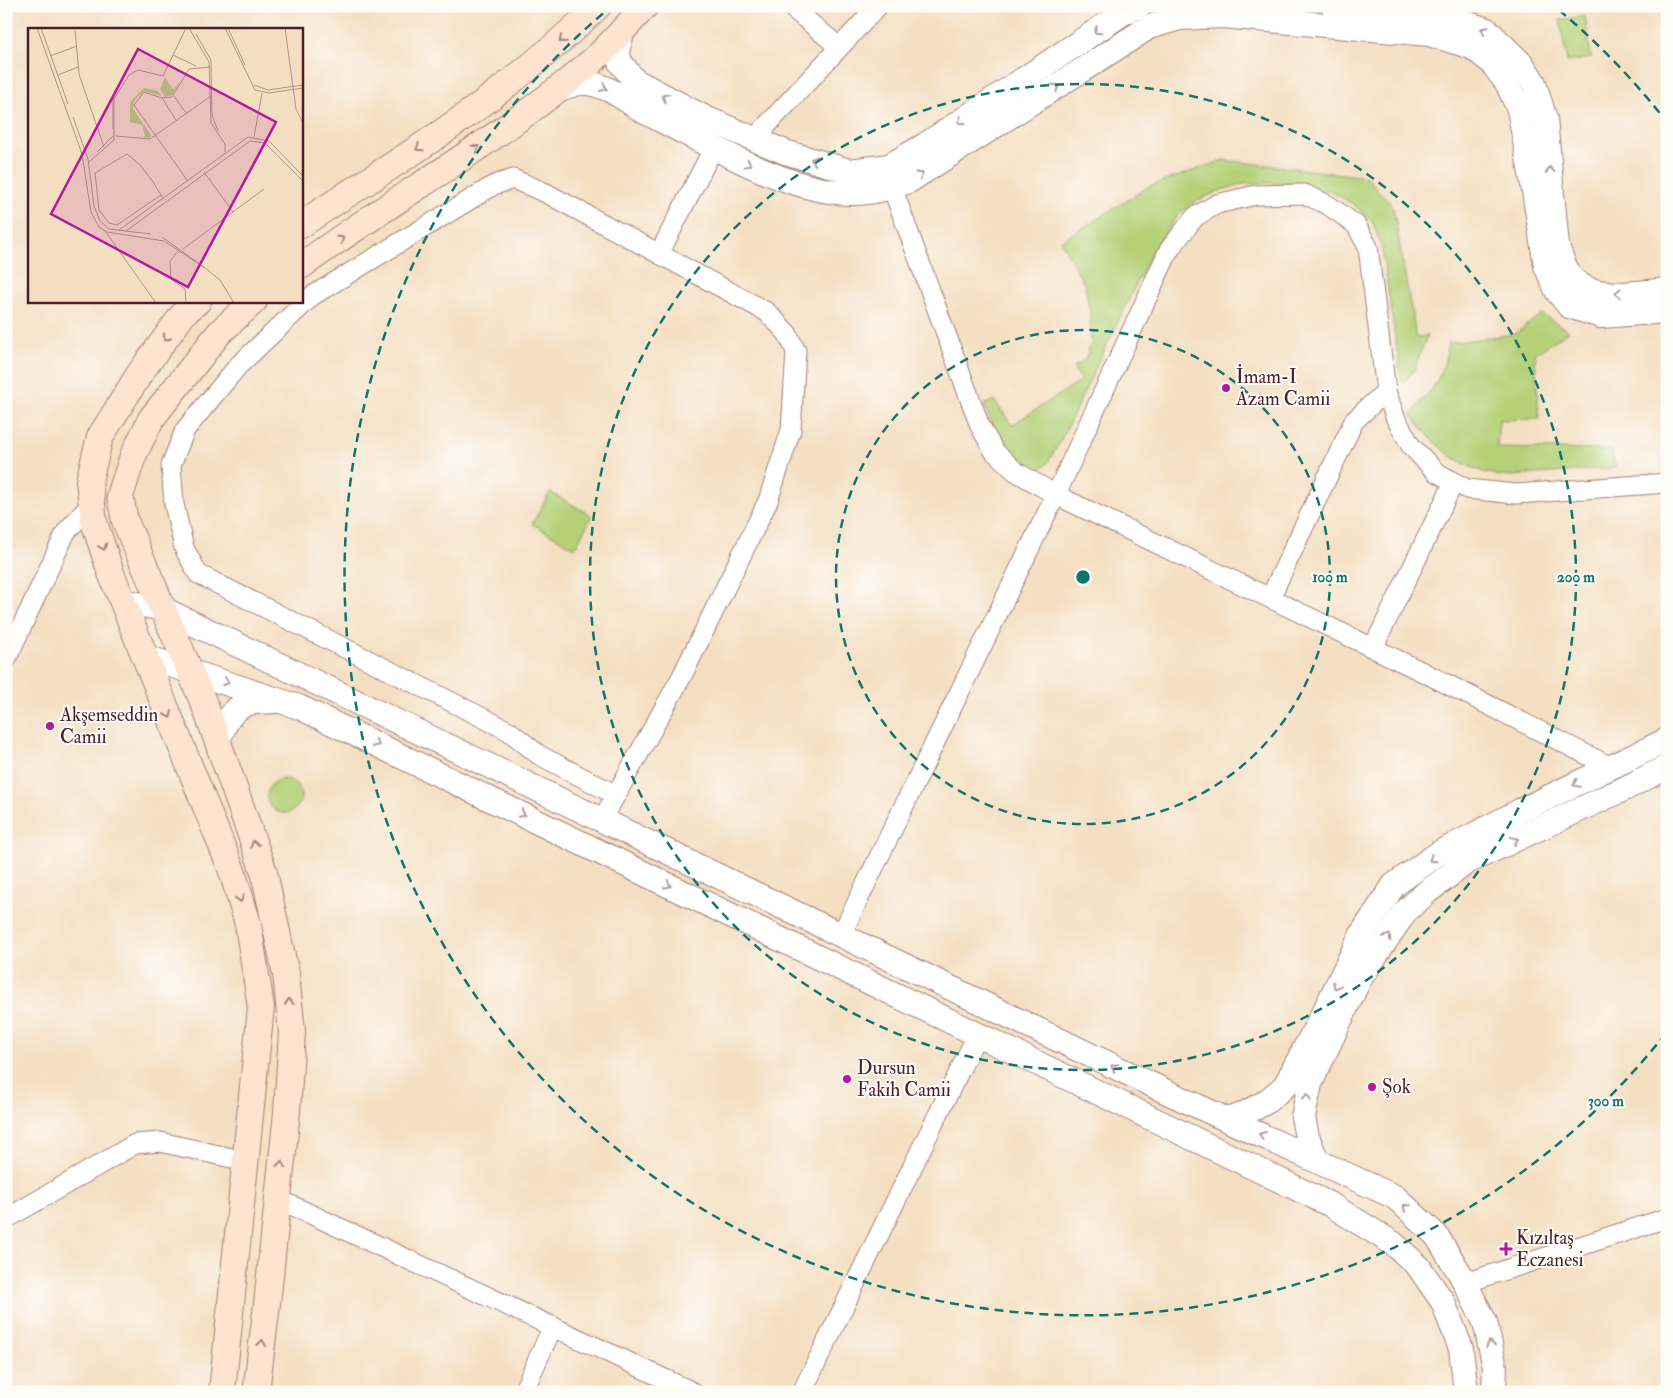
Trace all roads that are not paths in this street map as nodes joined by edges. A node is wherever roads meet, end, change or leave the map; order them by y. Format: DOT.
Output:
graph roads {
  1 [pos="598,6"];
  2 [pos="645,6"];
  3 [pos="790,6"];
  4 [pos="878,6"];
  5 [pos="1139,6"];
  6 [pos="1333,6"];
  7 [pos="623,29"];
  8 [pos="839,48"];
  9 [pos="557,90"];
  10 [pos="754,138"];
  11 [pos="714,147"];
  12 [pos="892,187"];
  13 [pos="302,224"];
  14 [pos="660,254"];
  15 [pos="302,265"];
  16 [pos="1667,290"];
  17 [pos="197,302"];
  18 [pos="253,302"];
  19 [pos="1667,312"];
  20 [pos="1386,391"];
  21 [pos="1454,482"];
  22 [pos="1667,482"];
  23 [pos="1056,495"];
  24 [pos="92,503"];
  25 [pos="1270,598"];
  26 [pos="122,601"];
  27 [pos="162,609"];
  28 [pos="1373,648"];
  29 [pos="146,656"];
  30 [pos="6,660"];
  31 [pos="189,670"];
  32 [pos="279,700"];
  33 [pos="1667,740"];
  34 [pos="218,742"];
  35 [pos="1611,767"];
  36 [pos="1667,767"];
  37 [pos="616,795"];
  38 [pos="602,820"];
  39 [pos="841,935"];
  40 [pos="978,1035"];
  41 [pos="1229,1120"];
  42 [pos="1317,1160"];
  43 [pos="245,1161"];
  44 [pos="278,1198"];
  45 [pos="1667,1218"];
  46 [pos="6,1219"];
  47 [pos="1465,1283"];
  48 [pos="553,1326"];
  49 [pos="222,1392"];
  50 [pos="256,1392"];
  51 [pos="523,1392"];
  52 [pos="693,1392"];
  53 [pos="802,1392"];
  54 [pos="1466,1392"];
  55 [pos="1494,1392"];
  1 -- 13 [label="main road, one-way"];
  2 -- 7 [label="main road"];
  3 -- 8 [label="street"];
  4 -- 8 [label="street"];
  5 -- 10 [label="street, one-way"];
  16 -- 6 [label="street, one-way"];
  7 -- 9 [label="main road"];
  10 -- 7 [label="street, one-way"];
  8 -- 10 [label="street"];
  9 -- 11 [label="street, one-way"];
  15 -- 9 [label="main road, one-way"];
  11 -- 12 [label="street, one-way"];
  11 -- 14 [label="street"];
  12 -- 19 [label="street, one-way"];
  12 -- 23 [label="street"];
  14 -- 37 [label="street"];
  14 -- 37 [label="street"];
  17 -- 24 [label="main road, one-way"];
  18 -- 27 [label="main road"];
  20 -- 21 [label="street"];
  20 -- 23 [label="street"];
  20 -- 25 [label="street"];
  21 -- 22 [label="street"];
  21 -- 28 [label="street"];
  23 -- 25 [label="street"];
  23 -- 39 [label="street"];
  24 -- 26 [label="main road, one-way"];
  24 -- 30 [label="street"];
  25 -- 28 [label="street"];
  26 -- 27 [label="street"];
  26 -- 29 [label="main road"];
  27 -- 31 [label="main road"];
  27 -- 38 [label="street"];
  28 -- 35 [label="street"];
  29 -- 31 [label="street"];
  29 -- 43 [label="main road, one-way"];
  31 -- 32 [label="street, one-way"];
  31 -- 34 [label="main road"];
  32 -- 34 [label="street"];
  32 -- 40 [label="street, one-way"];
  33 -- 35 [label="street"];
  44 -- 34 [label="main road, one-way"];
  35 -- 41 [label="street, one-way"];
  42 -- 36 [label="street, one-way"];
  37 -- 38 [label="street"];
  38 -- 39 [label="street"];
  41 -- 39 [label="street, one-way"];
  40 -- 53 [label="street"];
  40 -- 54 [label="street"];
  42 -- 41 [label="street, one-way"];
  47 -- 42 [label="street, one-way"];
  43 -- 46 [label="street"];
  43 -- 49 [label="main road"];
  44 -- 48 [label="street"];
  50 -- 44 [label="main road, one-way"];
  45 -- 47 [label="street"];
  55 -- 47 [label="street, one-way"];
  48 -- 51 [label="street"];
  48 -- 52 [label="street"];
}
